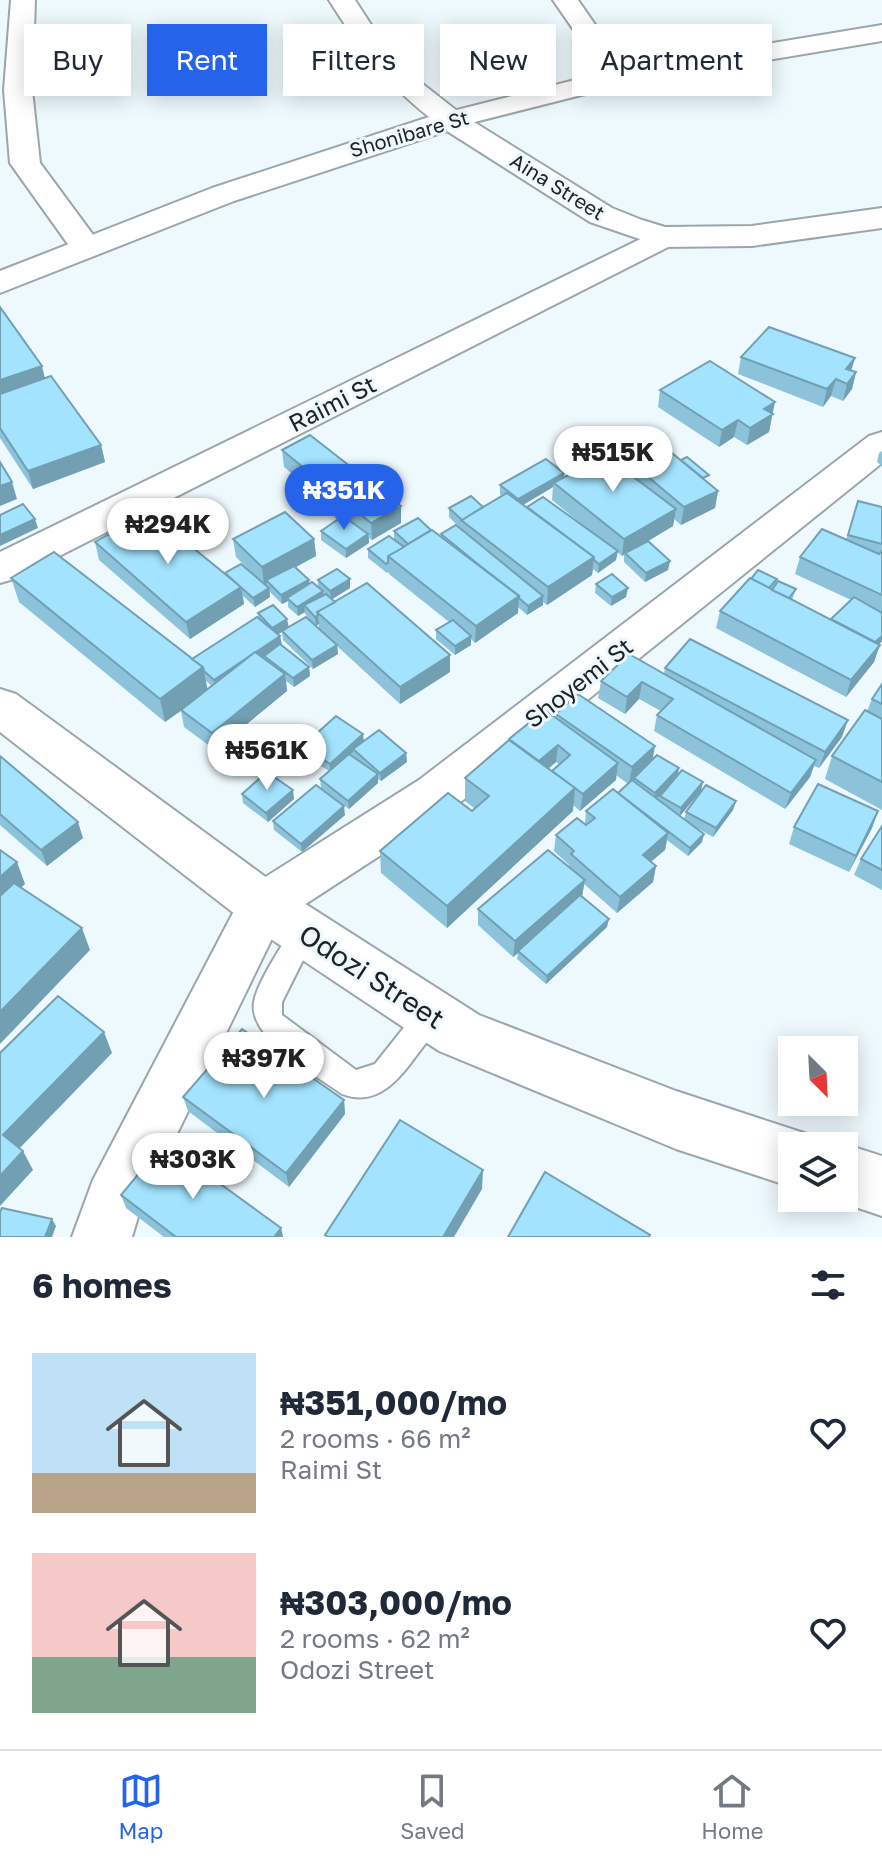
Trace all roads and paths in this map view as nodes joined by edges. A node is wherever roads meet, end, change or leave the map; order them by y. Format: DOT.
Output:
graph roads {
  1 [pos="23,0"];
  2 [pos="342,0"];
  3 [pos="565,0"];
  4 [pos="582,24"];
  5 [pos="882,33"];
  6 [pos="772,51"];
  7 [pos="572,89"];
  8 [pos="451,120"];
  9 [pos="882,218"];
  10 [pos="663,237"];
  11 [pos="86,247"];
  12 [pos="0,283"];
  13 [pos="882,444"];
  14 [pos="0,569"];
  15 [pos="0,707"];
  16 [pos="284,918"];
  17 [pos="431,1015"];
  18 [pos="778,1153"];
  19 [pos="858,1178"];
  20 [pos="882,1186"];
  21 [pos="102,1237"];
  1 -- 11 [label="street"];
  2 -- 8 [label="street, Aina Street"];
  3 -- 4 [label="street"];
  5 -- 6 [label="street, Shonibare St"];
  7 -- 8 [label="street, Shonibare St"];
  8 -- 10 [label="street, Aina Street"];
  8 -- 11 [label="street, Shonibare St"];
  9 -- 10 [label="street, Aina Street"];
  10 -- 14 [label="street, Raimi St"];
  11 -- 12 [label="street, Shonibare St"];
  13 -- 16 [label="street, Shoyemi St"];
  15 -- 16 [label="street, Odozi Street"];
  16 -- 17 [label="street, Odozi Street"];
  16 -- 17 [label="lane"];
  16 -- 21 [label="street"];
  17 -- 18 [label="street, Odozi Street"];
  19 -- 20 [label="street"];
}
